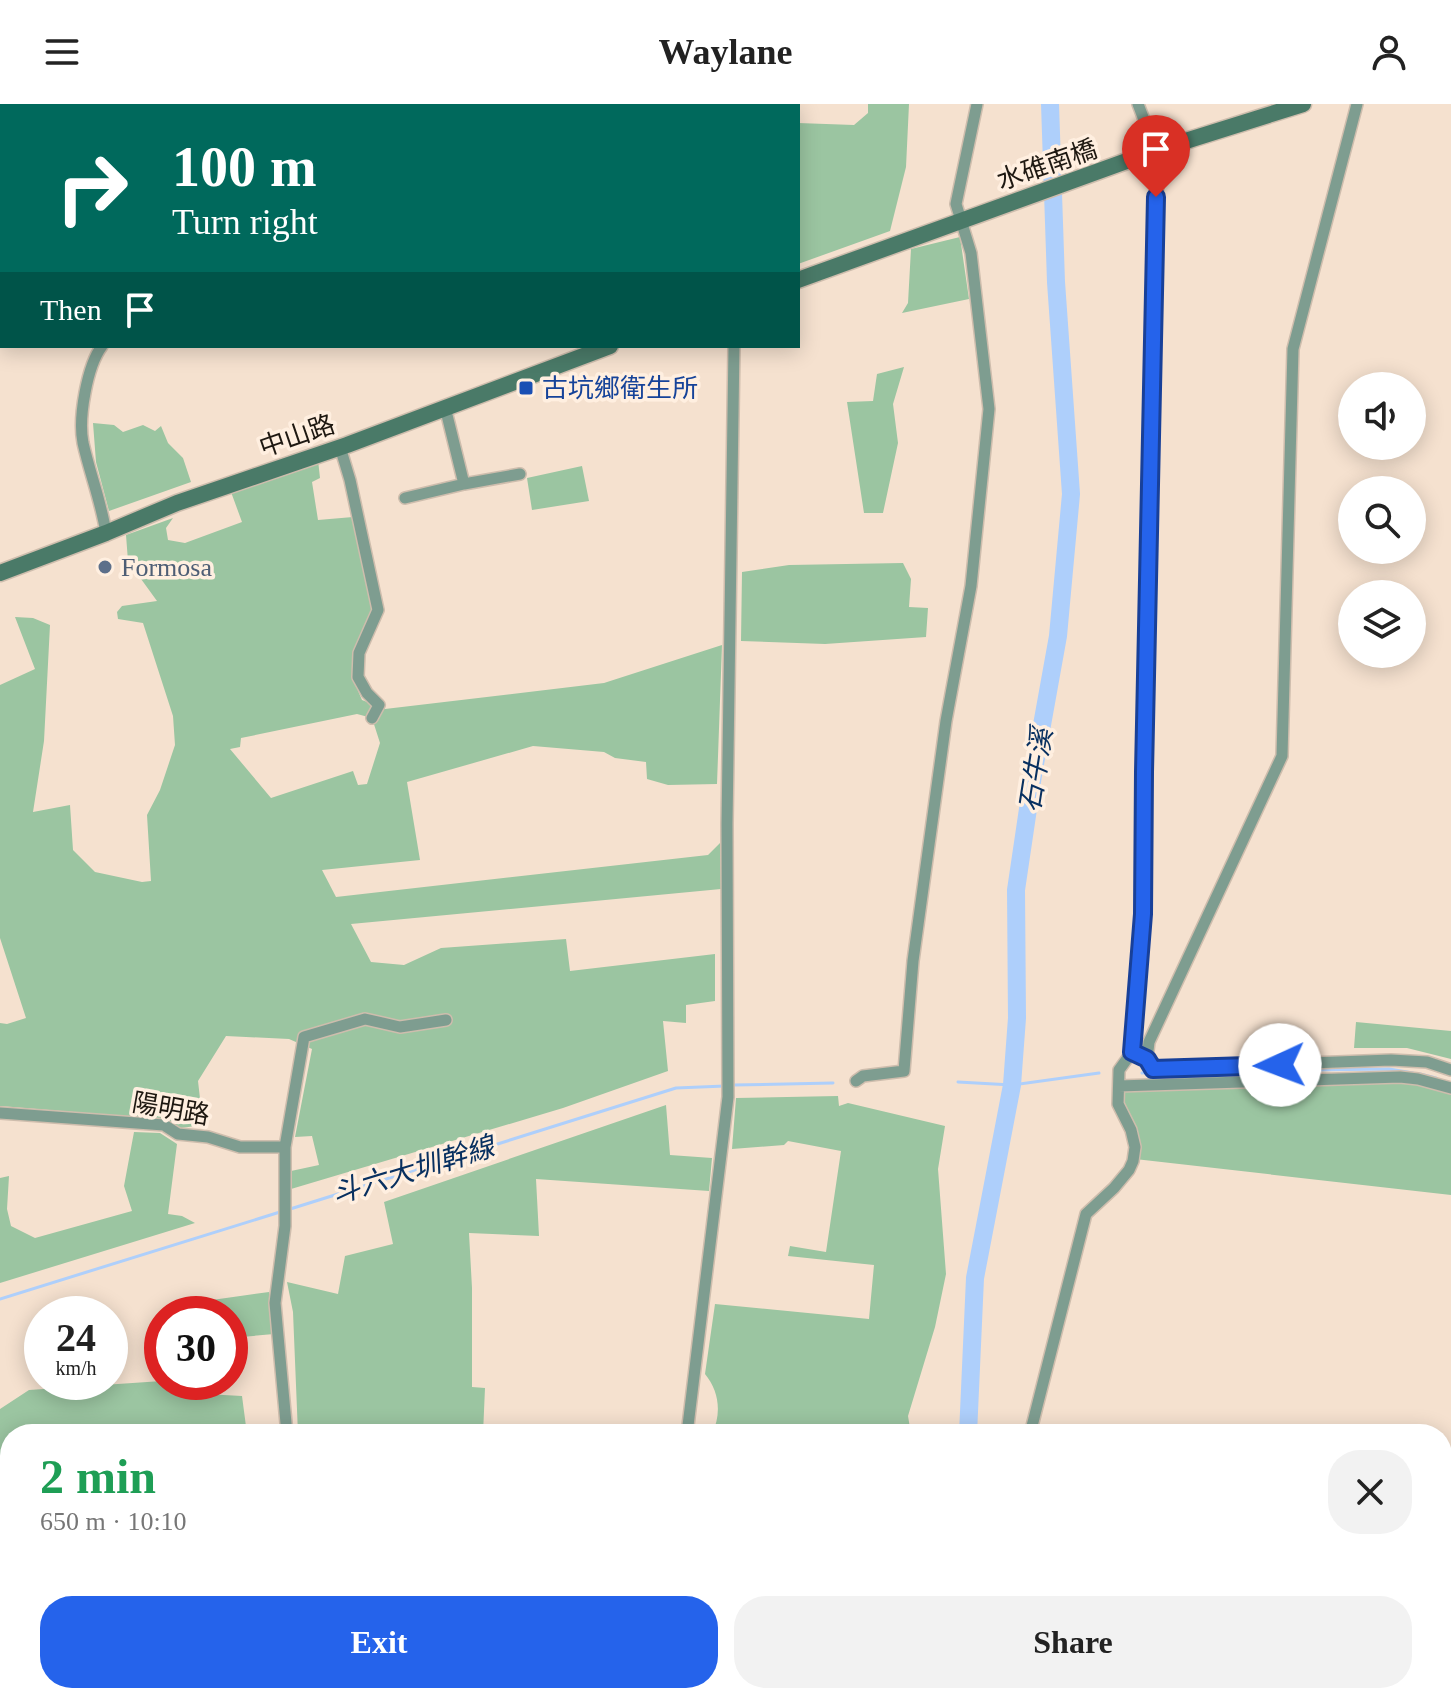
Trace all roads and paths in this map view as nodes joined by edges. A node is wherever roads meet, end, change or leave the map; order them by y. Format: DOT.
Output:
graph roads {
  1 [pos="977,104"];
  2 [pos="1138,104"];
  3 [pos="1357,104"];
  4 [pos="1297,105"];
  5 [pos="1152,153"];
  6 [pos="962,219"];
  7 [pos="800,279"];
  8 [pos="101,348"];
  9 [pos="605,348"];
  10 [pos="734,348"];
  11 [pos="445,407"];
  12 [pos="340,447"];
  13 [pos="520,474"];
  14 [pos="464,484"];
  15 [pos="405,498"];
  16 [pos="106,533"];
  17 [pos="0,573"];
  18 [pos="372,718"];
  19 [pos="446,1020"];
  20 [pos="1130,1054"];
  21 [pos="1147,1059"];
  22 [pos="1451,1070"];
  23 [pos="856,1081"];
  24 [pos="1119,1086"];
  25 [pos="1451,1088"];
  26 [pos="0,1113"];
  27 [pos="285,1147"];
  28 [pos="286,1424"];
  29 [pos="688,1424"];
  30 [pos="1033,1424"];
  1 -- 6 [label="street"];
  2 -- 5 [label="street"];
  3 -- 21 [label="street"];
  4 -- 5 [label="main road, 水碓南橋"];
  5 -- 6 [label="main road, 水碓南橋"];
  5 -- 20 [label="street"];
  6 -- 7 [label="main road"];
  6 -- 23 [label="street"];
  8 -- 16 [label="street"];
  9 -- 11 [label="main road, 中山路"];
  10 -- 29 [label="street"];
  11 -- 12 [label="main road, 中山路"];
  11 -- 14 [label="street"];
  12 -- 16 [label="main road, 中山路"];
  12 -- 18 [label="street"];
  13 -- 14 [label="street"];
  14 -- 15 [label="street"];
  16 -- 17 [label="main road, 中山路"];
  19 -- 27 [label="street"];
  20 -- 21 [label="street"];
  20 -- 24 [label="street"];
  21 -- 22 [label="street"];
  24 -- 25 [label="street"];
  24 -- 30 [label="street"];
  26 -- 27 [label="street, 陽明路"];
  27 -- 28 [label="street"];
}
